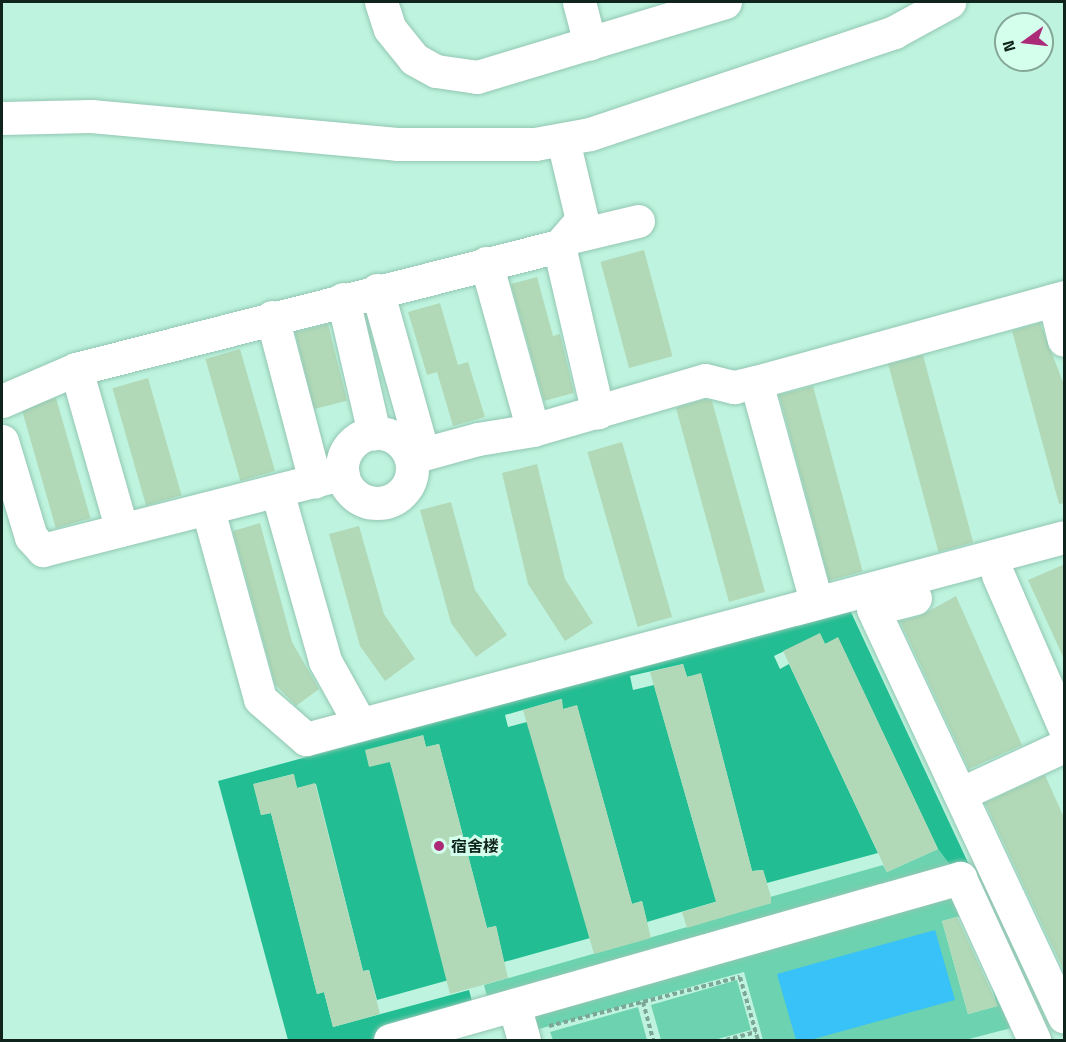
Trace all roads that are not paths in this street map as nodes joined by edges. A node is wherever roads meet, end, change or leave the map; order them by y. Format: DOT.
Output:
graph roads {
  1 [pos="381,2"];
  2 [pos="579,2"];
  3 [pos="725,2"];
  4 [pos="949,2"];
  5 [pos="590,44"];
  6 [pos="2,118"];
  7 [pos="563,140"];
  8 [pos="638,221"];
  9 [pos="563,242"];
  10 [pos="486,263"];
  11 [pos="377,290"];
  12 [pos="1059,298"];
  13 [pos="343,299"];
  14 [pos="272,317"];
  15 [pos="1065,340"];
  16 [pos="76,369"];
  17 [pos="756,382"];
  18 [pos="2,399"];
  19 [pos="598,413"];
  20 [pos="533,430"];
  21 [pos="374,433"];
  22 [pos="2,441"];
  23 [pos="417,456"];
  24 [pos="328,478"];
  25 [pos="277,491"];
  26 [pos="208,510"];
  27 [pos="122,530"];
  28 [pos="1065,537"];
  29 [pos="1065,557"];
  30 [pos="998,575"];
  31 [pos="816,601"];
  32 [pos="360,724"];
  33 [pos="1065,727"];
  34 [pos="1065,746"];
  35 [pos="960,794"];
  36 [pos="1061,997"];
  37 [pos="520,1026"];
  38 [pos="390,1041"];
  39 [pos="1034,1041"];
  1 -- 5 [label="street"];
  2 -- 5 [label="street"];
  3 -- 5 [label="street"];
  4 -- 7 [label="street"];
  6 -- 7 [label="street"];
  7 -- 9 [label="street"];
  8 -- 9 [label="street"];
  9 -- 10 [label="street"];
  9 -- 19 [label="street"];
  10 -- 11 [label="street"];
  10 -- 20 [label="street"];
  11 -- 13 [label="street"];
  11 -- 23 [label="street"];
  12 -- 15 [label="street"];
  12 -- 17 [label="street"];
  13 -- 14 [label="street"];
  13 -- 21 [label="street"];
  14 -- 16 [label="street"];
  14 -- 24 [label="street"];
  16 -- 18 [label="street"];
  16 -- 27 [label="street"];
  17 -- 19 [label="street"];
  17 -- 31 [label="street"];
  19 -- 20 [label="street"];
  20 -- 23 [label="street"];
  21 -- 23 [label="street"];
  21 -- 24 [label="street"];
  22 -- 27 [label="street"];
  23 -- 24 [label="street"];
  24 -- 25 [label="street"];
  25 -- 26 [label="street"];
  25 -- 32 [label="street"];
  26 -- 27 [label="street"];
  26 -- 32 [label="street"];
  28 -- 31 [label="street"];
  29 -- 30 [label="street"];
  30 -- 33 [label="street"];
  30 -- 35 [label="street"];
  31 -- 32 [label="street"];
  34 -- 35 [label="street"];
  35 -- 36 [label="street"];
  37 -- 38 [label="street"];
  37 -- 39 [label="street"];
}
